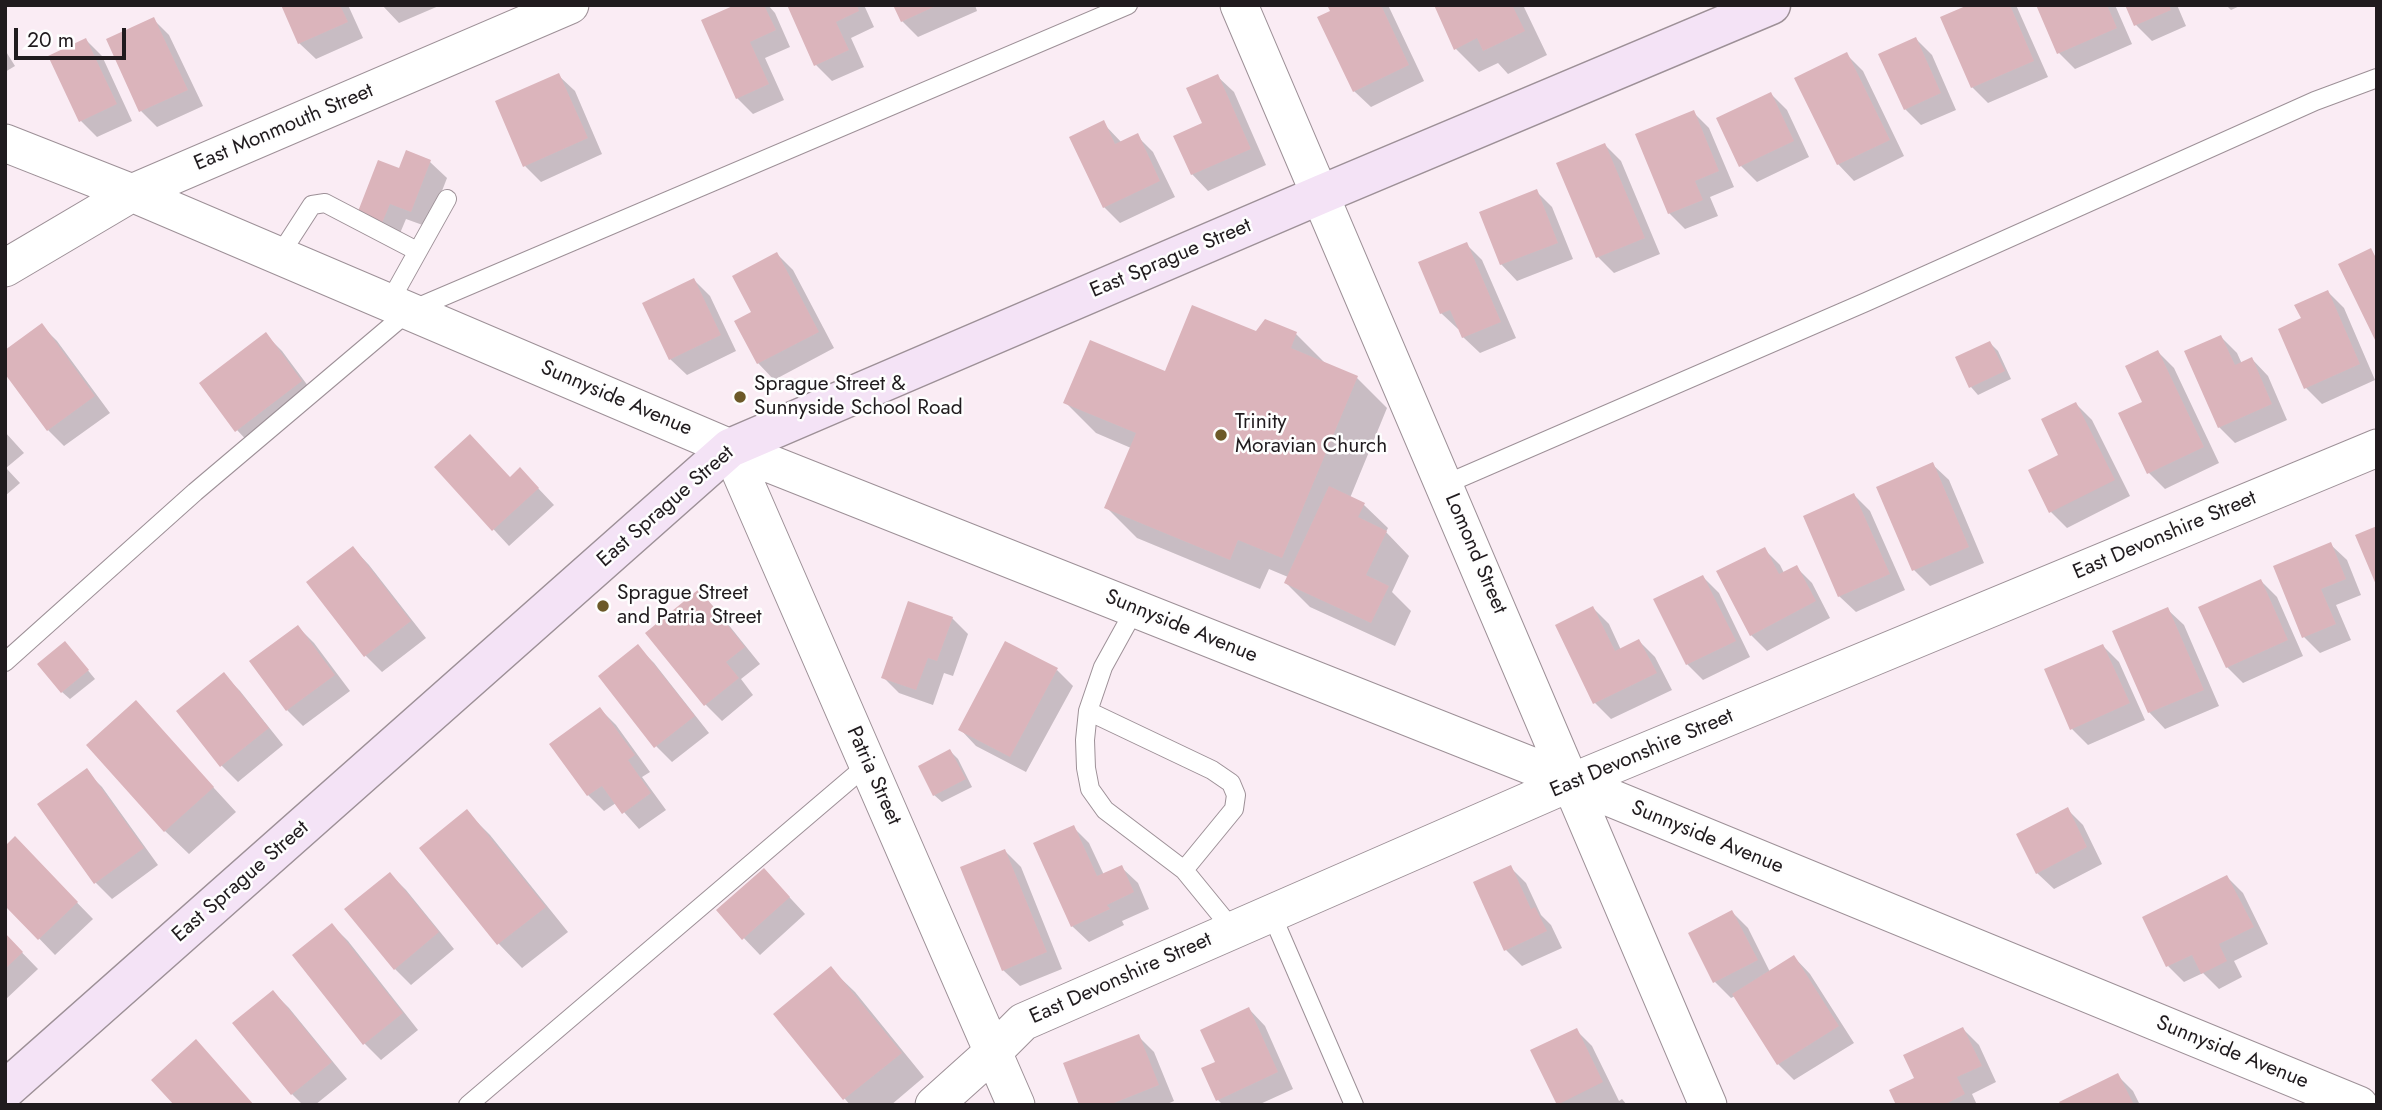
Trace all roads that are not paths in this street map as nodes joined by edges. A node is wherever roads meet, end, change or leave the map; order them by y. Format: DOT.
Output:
graph roads {
  1 [pos="570,5"];
  2 [pos="1128,5"];
  3 [pos="1240,5"];
  4 [pos="1771,5"];
  5 [pos="2377,78"];
  6 [pos="5,143"];
  7 [pos="132,193"];
  8 [pos="1322,194"];
  9 [pos="447,199"];
  10 [pos="417,251"];
  11 [pos="279,256"];
  12 [pos="5,268"];
  13 [pos="399,307"];
  14 [pos="730,448"];
  15 [pos="2377,448"];
  16 [pos="1446,484"];
  17 [pos="1135,609"];
  18 [pos="5,662"];
  19 [pos="1088,711"];
  20 [pos="867,765"];
  21 [pos="1572,782"];
  22 [pos="1184,870"];
  23 [pos="1271,913"];
  24 [pos="1233,930"];
  25 [pos="993,1052"];
  26 [pos="5,1090"];
  27 [pos="468,1105"];
  28 [pos="934,1105"];
  29 [pos="1016,1105"];
  30 [pos="1354,1105"];
  31 [pos="1709,1105"];
  32 [pos="2359,1105"];
  1 -- 7 [label="street, East Monmouth Street"];
  2 -- 13 [label="lane"];
  3 -- 8 [label="street, Lomond Street"];
  4 -- 8 [label="main road, East Sprague Street"];
  5 -- 16 [label="lane"];
  6 -- 7 [label="street, Sunnyside Avenue"];
  7 -- 11 [label="street, Sunnyside Avenue"];
  7 -- 12 [label="street, East Monmouth Street"];
  8 -- 14 [label="main road, East Sprague Street"];
  8 -- 16 [label="street, Lomond Street"];
  9 -- 10 [label="lane"];
  10 -- 11 [label="lane"];
  10 -- 13 [label="lane"];
  11 -- 13 [label="street, Sunnyside Avenue"];
  13 -- 14 [label="street, Sunnyside Avenue"];
  13 -- 18 [label="lane"];
  14 -- 17 [label="street, Sunnyside Avenue"];
  14 -- 20 [label="street, Patria Street"];
  14 -- 26 [label="main road, East Sprague Street"];
  15 -- 21 [label="street, East Devonshire Street"];
  16 -- 21 [label="street, Lomond Street"];
  17 -- 19 [label="lane"];
  17 -- 21 [label="street, Sunnyside Avenue"];
  19 -- 22 [label="lane"];
  19 -- 22 [label="lane"];
  20 -- 25 [label="street, Patria Street"];
  20 -- 27 [label="lane"];
  21 -- 23 [label="street, East Devonshire Street"];
  21 -- 31 [label="street, Lomond Street"];
  21 -- 32 [label="street, Sunnyside Avenue"];
  22 -- 24 [label="lane"];
  23 -- 24 [label="street, East Devonshire Street"];
  23 -- 30 [label="lane"];
  24 -- 25 [label="street, East Devonshire Street"];
  25 -- 28 [label="street, East Devonshire Street"];
  25 -- 29 [label="street, Patria Street"];
}
